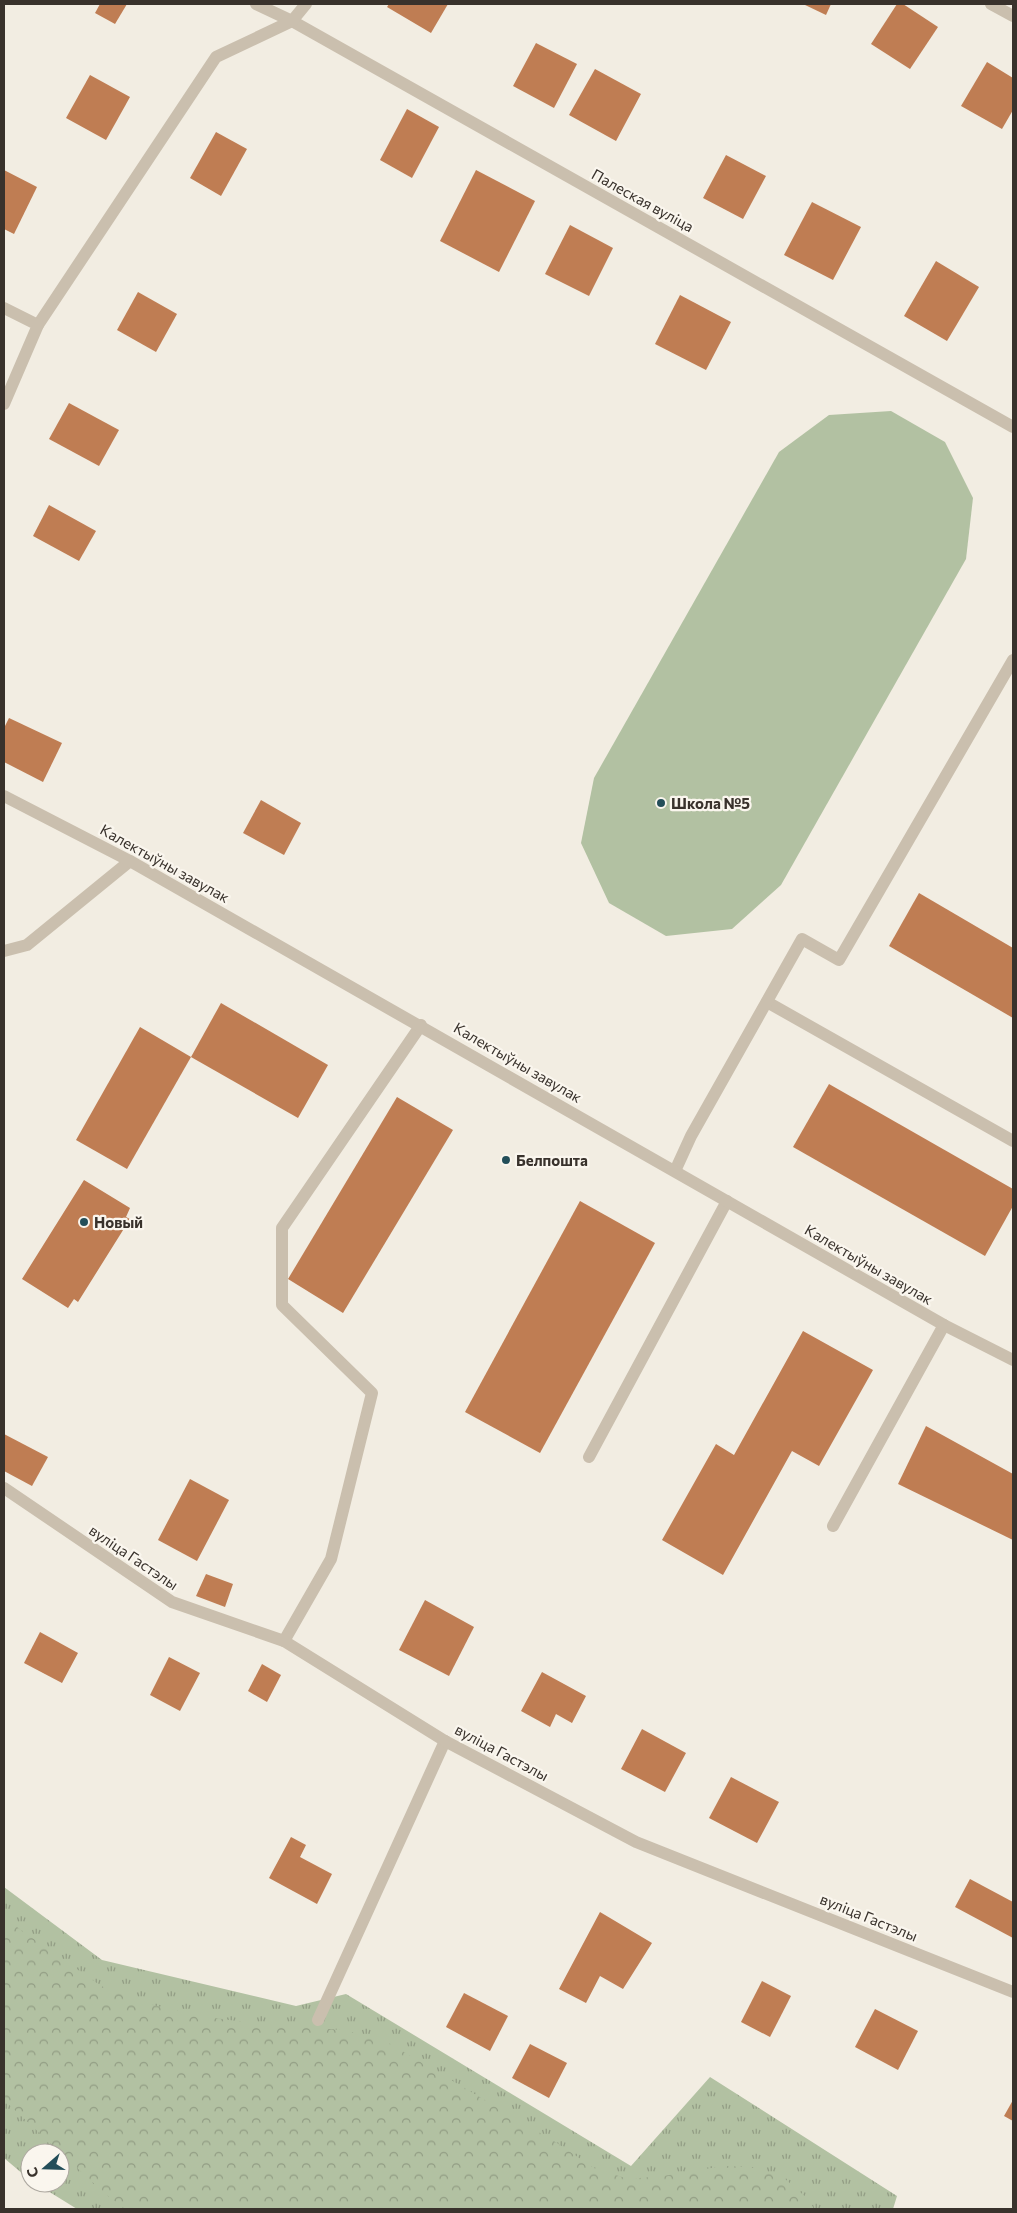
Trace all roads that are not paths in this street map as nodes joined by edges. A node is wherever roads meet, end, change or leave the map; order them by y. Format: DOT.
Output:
graph roads {
  1 [pos="256,4"];
  2 [pos="306,4"];
  3 [pos="991,4"];
  4 [pos="1013,16"];
  5 [pos="292,21"];
  6 [pos="4,308"];
  7 [pos="38,325"];
  8 [pos="4,404"];
  9 [pos="1013,427"];
  10 [pos="1013,660"];
  11 [pos="4,796"];
  12 [pos="130,861"];
  13 [pos="4,951"];
  14 [pos="767,1002"];
  15 [pos="421,1025"];
  16 [pos="1013,1142"];
  17 [pos="674,1171"];
  18 [pos="727,1201"];
  19 [pos="944,1325"];
  20 [pos="1013,1360"];
  21 [pos="589,1457"];
  22 [pos="4,1488"];
  23 [pos="833,1526"];
  24 [pos="284,1641"];
  25 [pos="445,1741"];
  26 [pos="1013,1992"];
  27 [pos="318,2020"];
  1 -- 5 [label="street, Палеская вуліца"];
  2 -- 5 [label="street"];
  3 -- 4 [label="street"];
  5 -- 7 [label="street"];
  5 -- 9 [label="street, Палеская вуліца"];
  6 -- 7 [label="street"];
  7 -- 8 [label="street"];
  10 -- 14 [label="street"];
  11 -- 12 [label="street, Калектыўны завулак"];
  12 -- 13 [label="street"];
  12 -- 15 [label="street, Калектыўны завулак"];
  14 -- 16 [label="street"];
  14 -- 17 [label="street"];
  15 -- 17 [label="street, Калектыўны завулак"];
  15 -- 24 [label="street"];
  17 -- 18 [label="street, Калектыўны завулак"];
  18 -- 19 [label="street, Калектыўны завулак"];
  18 -- 21 [label="street"];
  19 -- 20 [label="street, Калектыўны завулак"];
  19 -- 23 [label="street"];
  22 -- 24 [label="street, вуліца Гастэлы"];
  24 -- 25 [label="street, вуліца Гастэлы"];
  25 -- 26 [label="street, вуліца Гастэлы"];
  25 -- 27 [label="street"];
}
